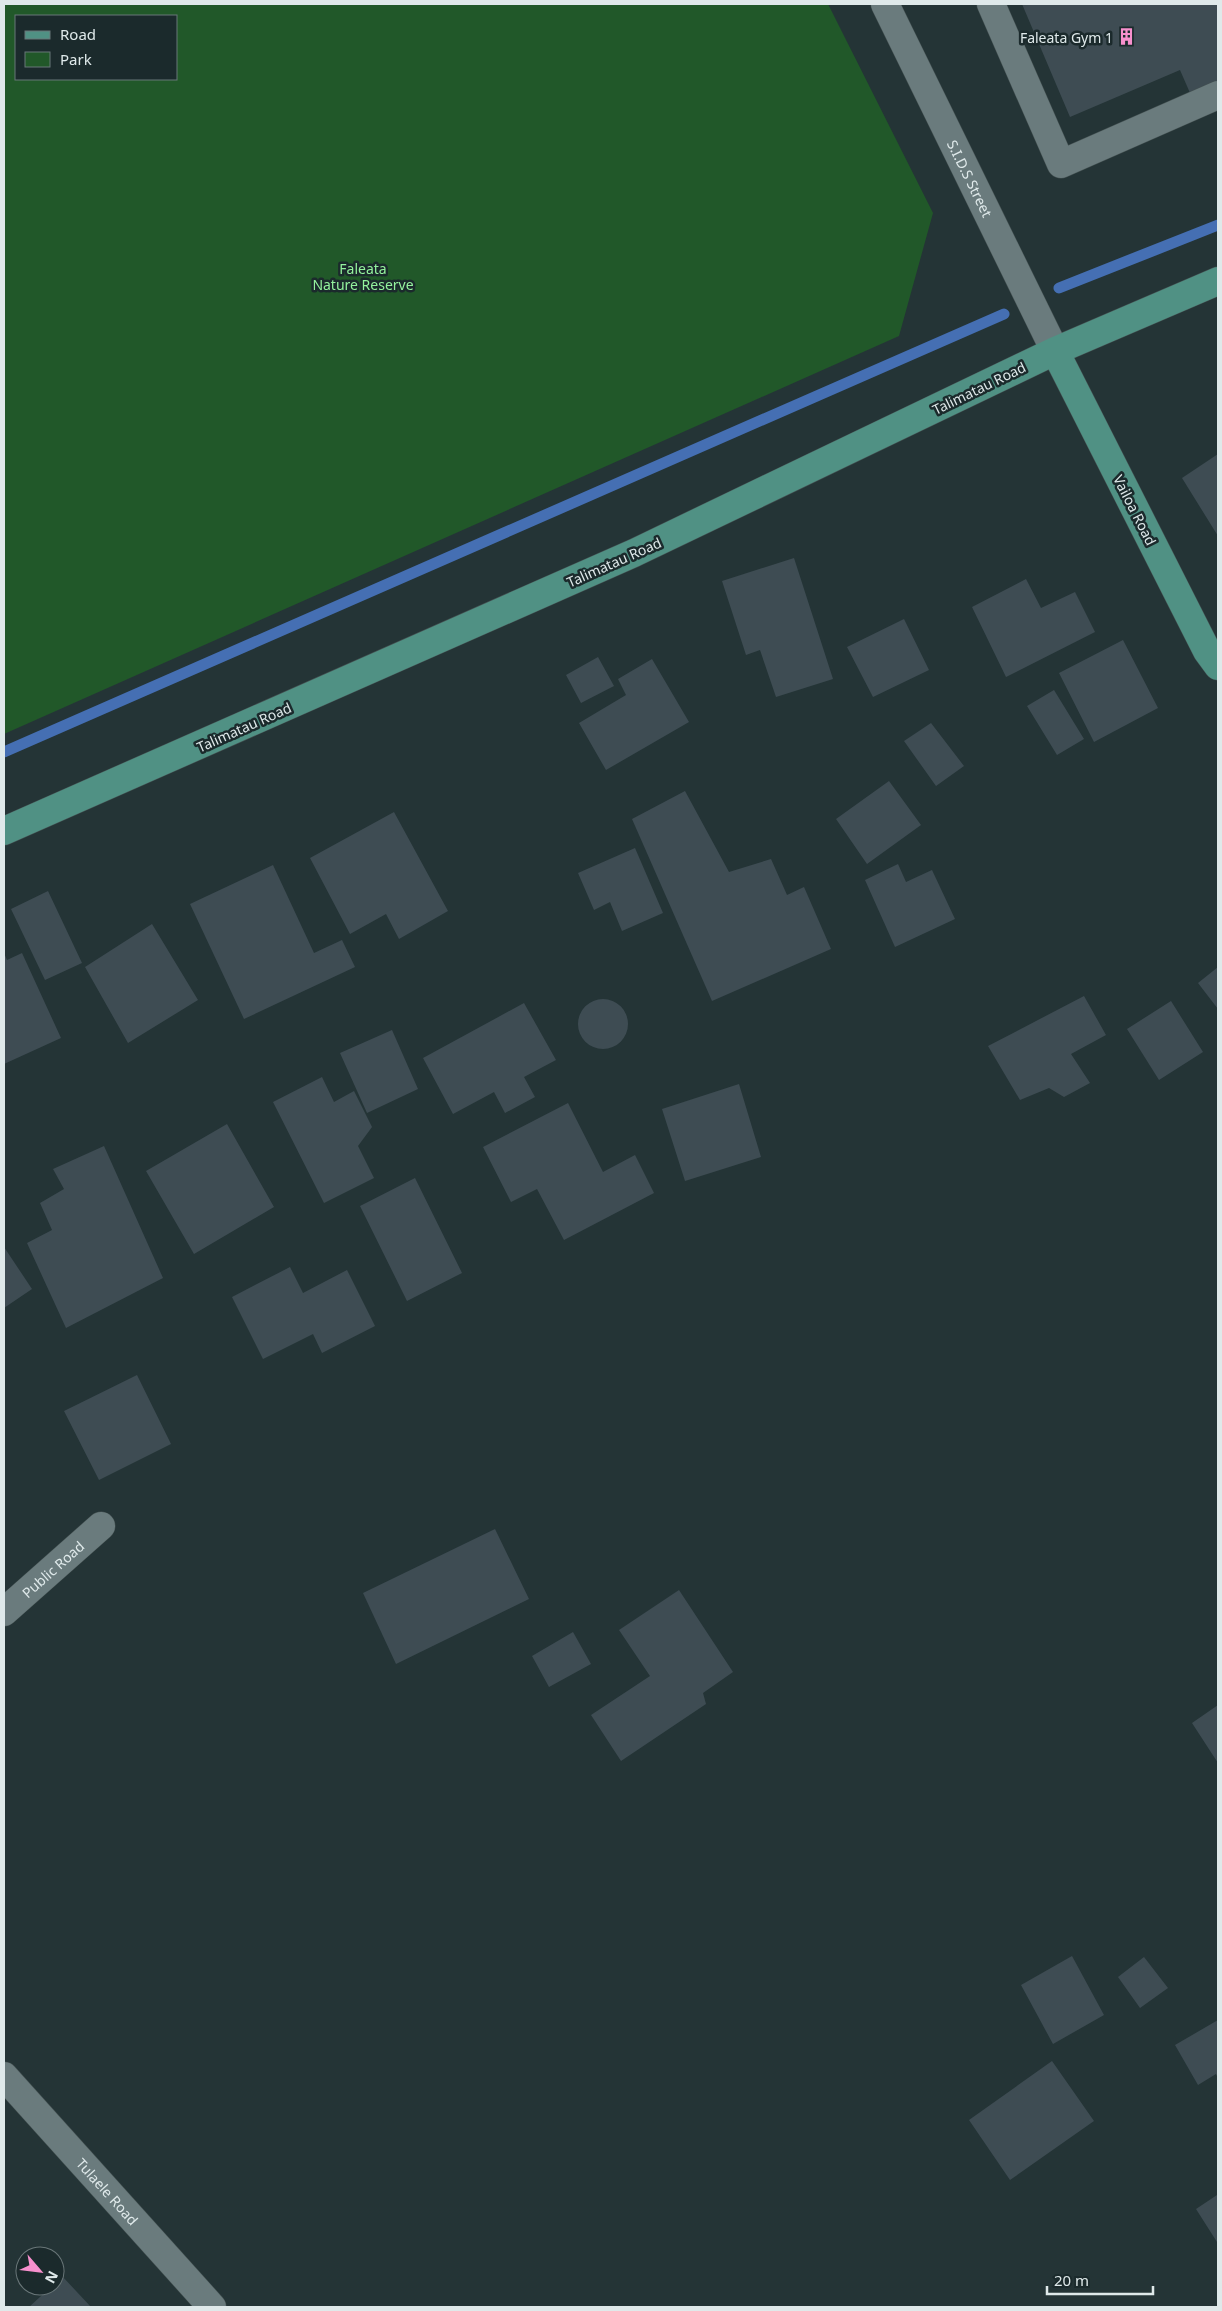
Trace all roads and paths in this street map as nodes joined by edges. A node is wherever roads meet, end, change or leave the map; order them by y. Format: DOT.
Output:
graph roads {
  1 [pos="885,4"];
  2 [pos="991,4"];
  3 [pos="1218,95"];
  4 [pos="1218,281"];
  5 [pos="1055,352"];
  6 [pos="1218,666"];
  7 [pos="4,832"];
  8 [pos="101,1526"];
  9 [pos="4,1612"];
  10 [pos="4,2076"];
  11 [pos="212,2307"];
  1 -- 5 [label="street, S.I.D.S Street"];
  2 -- 3 [label="street"];
  4 -- 5 [label="main road, Talimatau Road"];
  5 -- 6 [label="main road, Vailoa Road"];
  5 -- 7 [label="main road, Talimatau Road"];
  8 -- 9 [label="street, Public Road"];
  10 -- 11 [label="street, Tulaele Road"];
}
